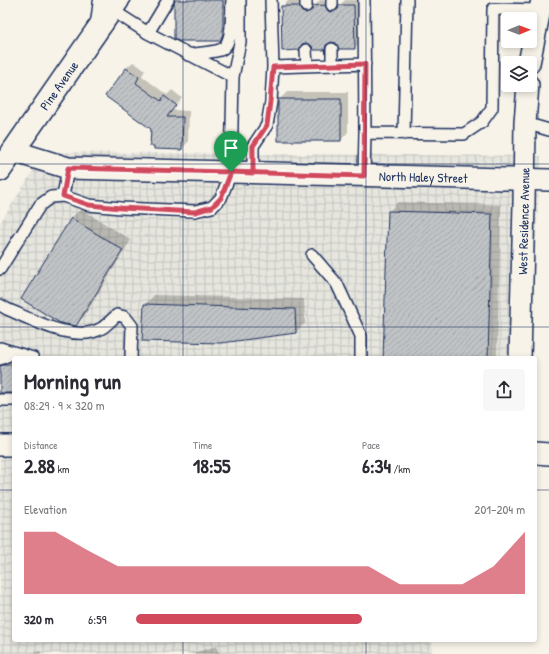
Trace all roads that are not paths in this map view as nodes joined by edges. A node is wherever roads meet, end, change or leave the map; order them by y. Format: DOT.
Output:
graph roads {
  1 [pos="168,0"];
  2 [pos="232,0"];
  3 [pos="240,0"];
  4 [pos="271,0"];
  5 [pos="364,0"];
  6 [pos="406,0"];
  7 [pos="493,5"];
  8 [pos="543,6"];
  9 [pos="109,8"];
  10 [pos="148,33"];
  11 [pos="332,49"];
  12 [pos="306,50"];
  13 [pos="188,55"];
  14 [pos="532,56"];
  15 [pos="365,64"];
  16 [pos="332,65"];
  17 [pos="307,66"];
  18 [pos="273,67"];
  19 [pos="233,77"];
  20 [pos="527,92"];
  21 [pos="525,123"];
  22 [pos="549,130"];
  23 [pos="366,134"];
  24 [pos="404,134"];
  25 [pos="12,151"];
  26 [pos="68,168"];
  27 [pos="0,170"];
  28 [pos="231,172"];
  29 [pos="253,173"];
  30 [pos="364,176"];
  31 [pos="524,180"];
  32 [pos="549,180"];
  33 [pos="63,196"];
  34 [pos="312,255"];
  35 [pos="0,269"];
  36 [pos="0,305"];
  37 [pos="0,348"];
  38 [pos="14,353"];
  39 [pos="25,356"];
  40 [pos="130,356"];
  41 [pos="361,356"];
  42 [pos="520,356"];
  43 [pos="0,358"];
  44 [pos="0,400"];
  45 [pos="12,400"];
  46 [pos="0,445"];
  47 [pos="12,445"];
  48 [pos="537,453"];
  49 [pos="549,454"];
  1 -- 10 [label="lane"];
  2 -- 13 [label="lane"];
  3 -- 19 [label="lane"];
  4 -- 18 [label="lane"];
  5 -- 15 [label="lane"];
  6 -- 24 [label="lane"];
  7 -- 8 [label="lane"];
  7 -- 24 [label="lane"];
  8 -- 14 [label="street"];
  9 -- 10 [label="lane"];
  9 -- 25 [label="main road, Pine Avenue"];
  10 -- 13 [label="lane"];
  11 -- 16 [label="lane"];
  12 -- 17 [label="lane"];
  13 -- 19 [label="lane"];
  15 -- 16 [label="lane"];
  15 -- 23 [label="lane"];
  16 -- 17 [label="lane"];
  17 -- 18 [label="lane"];
  18 -- 29 [label="lane"];
  19 -- 28 [label="lane"];
  20 -- 21 [label="street, West Residence Avenue"];
  21 -- 22 [label="lane"];
  21 -- 31 [label="street, West Residence Avenue"];
  23 -- 24 [label="lane"];
  23 -- 30 [label="lane"];
  25 -- 26 [label="street, North Haley Street"];
  25 -- 27 [label="main road, Pine Avenue"];
  26 -- 28 [label="street, North Haley Street"];
  26 -- 33 [label="lane"];
  28 -- 29 [label="street, North Haley Street"];
  28 -- 33 [label="lane"];
  29 -- 30 [label="street, North Haley Street"];
  30 -- 31 [label="street, North Haley Street"];
  31 -- 32 [label="street, North Haley Street"];
  31 -- 42 [label="street, West Residence Avenue"];
  33 -- 35 [label="lane"];
  34 -- 41 [label="lane"];
  36 -- 40 [label="lane"];
  37 -- 38 [label="lane"];
  38 -- 39 [label="lane"];
  38 -- 43 [label="lane"];
  44 -- 45 [label="lane"];
  46 -- 47 [label="street"];
  48 -- 49 [label="street"];
}
